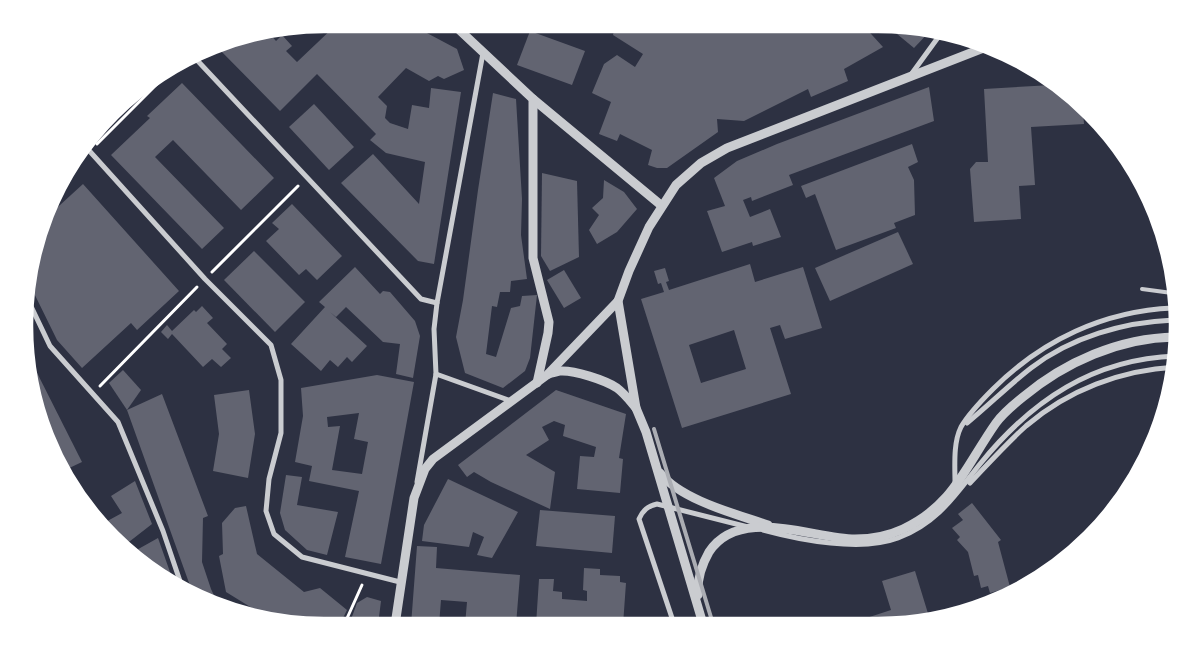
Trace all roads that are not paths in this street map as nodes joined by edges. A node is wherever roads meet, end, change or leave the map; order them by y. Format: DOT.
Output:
graph roads {
  1 [pos="461,32"];
  2 [pos="937,38"];
  3 [pos="978,50"];
  4 [pos="483,53"];
  5 [pos="198,62"];
  6 [pos="910,76"];
  7 [pos="533,99"];
  8 [pos="90,151"];
  9 [pos="662,206"];
  10 [pos="1142,289"];
  11 [pos="1169,293"];
  12 [pos="618,301"];
  13 [pos="437,303"];
  14 [pos="1170,308"];
  15 [pos="33,310"];
  16 [pos="1170,320"];
  17 [pos="1170,337"];
  18 [pos="1169,357"];
  19 [pos="1167,367"];
  20 [pos="436,374"];
  21 [pos="547,375"];
  22 [pos="537,383"];
  23 [pos="512,402"];
  24 [pos="636,408"];
  25 [pos="961,428"];
  26 [pos="656,469"];
  27 [pos="955,497"];
  28 [pos="414,498"];
  29 [pos="778,529"];
  30 [pos="180,578"];
  31 [pos="400,582"];
  32 [pos="698,608"];
  33 [pos="396,618"];
  34 [pos="672,618"];
  35 [pos="701,618"];
  1 -- 4 [label="street"];
  2 -- 6 [label="street"];
  3 -- 6 [label="street"];
  4 -- 7 [label="street"];
  4 -- 13 [label="street"];
  5 -- 13 [label="street"];
  6 -- 9 [label="street"];
  7 -- 9 [label="street"];
  7 -- 22 [label="street"];
  8 -- 31 [label="street"];
  9 -- 12 [label="street"];
  10 -- 11 [label="lane"];
  12 -- 21 [label="street"];
  12 -- 24 [label="street"];
  13 -- 20 [label="street"];
  14 -- 25 [label="street"];
  15 -- 30 [label="street"];
  16 -- 25 [label="street"];
  17 -- 29 [label="street"];
  18 -- 27 [label="street"];
  19 -- 27 [label="street"];
  20 -- 23 [label="street"];
  20 -- 28 [label="street"];
  21 -- 22 [label="street"];
  21 -- 24 [label="street"];
  22 -- 23 [label="street"];
  23 -- 28 [label="street"];
  24 -- 26 [label="street"];
  25 -- 27 [label="street"];
  26 -- 29 [label="street"];
  26 -- 32 [label="street"];
  27 -- 34 [label="street"];
  28 -- 31 [label="street"];
  29 -- 32 [label="street"];
  31 -- 33 [label="street"];
  32 -- 35 [label="street"];
}
